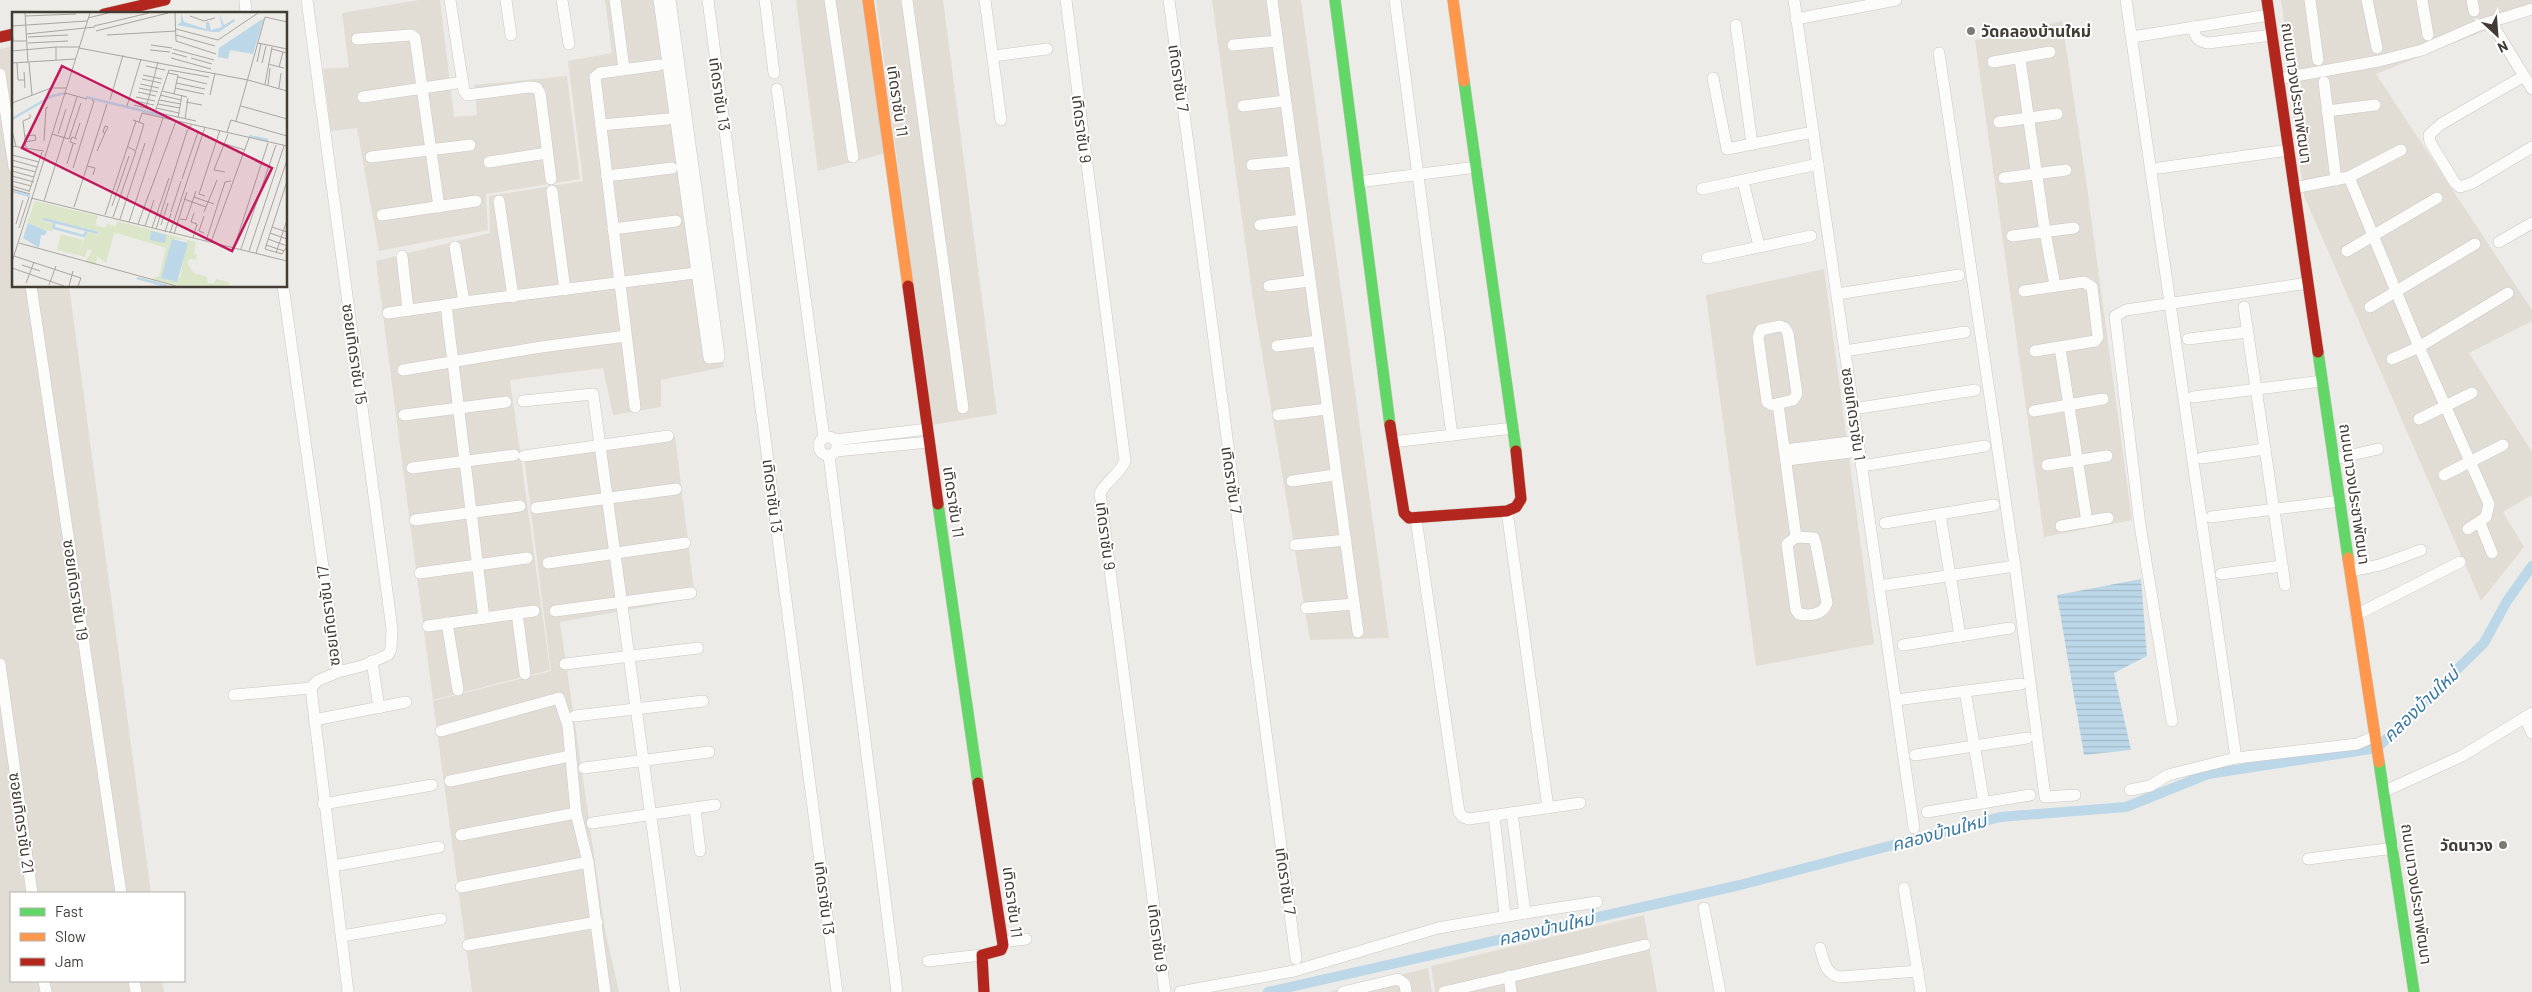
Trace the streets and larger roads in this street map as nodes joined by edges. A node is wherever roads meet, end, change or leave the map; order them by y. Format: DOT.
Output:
graph roads {
  1 [pos="165,0"];
  2 [pos="307,0"];
  3 [pos="450,0"];
  4 [pos="506,0"];
  5 [pos="562,0"];
  6 [pos="615,0"];
  7 [pos="659,0"];
  8 [pos="670,0"];
  9 [pos="708,0"];
  10 [pos="765,0"];
  11 [pos="830,0"];
  12 [pos="868,0"];
  13 [pos="907,0"];
  14 [pos="985,0"];
  15 [pos="1066,0"];
  16 [pos="1169,0"];
  17 [pos="1272,0"];
  18 [pos="1335,0"];
  19 [pos="1395,0"];
  20 [pos="1453,0"];
  21 [pos="1794,0"];
  22 [pos="1896,0"];
  23 [pos="2126,0"];
  24 [pos="2267,0"];
  25 [pos="2310,0"];
  26 [pos="2367,0"];
  27 [pos="2422,0"];
  28 [pos="2532,9"];
  29 [pos="113,12"];
  30 [pos="2269,15"];
  31 [pos="1796,18"];
  32 [pos="2490,22"];
  33 [pos="1736,25"];
  34 [pos="2193,27"];
  35 [pos="511,35"];
  36 [pos="2272,35"];
  37 [pos="2428,35"];
  38 [pos="2132,37"];
  39 [pos="357,39"];
  40 [pos="1277,40"];
  41 [pos="569,44"];
  42 [pos="1233,45"];
  43 [pos="2377,48"];
  44 [pos="1047,49"];
  45 [pos="2050,52"];
  46 [pos="1939,53"];
  47 [pos="993,56"];
  48 [pos="2020,59"];
  49 [pos="2318,60"];
  50 [pos="1993,62"];
  51 [pos="659,65"];
  52 [pos="624,69"];
  53 [pos="774,73"];
  54 [pos="0,74"];
  55 [pos="2524,76"];
  56 [pos="1713,78"];
  57 [pos="2278,79"];
  58 [pos="463,82"];
  59 [pos="2324,82"];
  60 [pos="423,88"];
  61 [pos="778,88"];
  62 [pos="2532,89"];
  63 [pos="363,96"];
  64 [pos="1286,101"];
  65 [pos="2375,105"];
  66 [pos="1244,106"];
  67 [pos="2328,111"];
  68 [pos="2057,114"];
  69 [pos="668,118"];
  70 [pos="2029,119"];
  71 [pos="1001,120"];
  72 [pos="1999,122"];
  73 [pos="601,125"];
  74 [pos="1813,132"];
  75 [pos="1752,144"];
  76 [pos="470,145"];
  77 [pos="2532,147"];
  78 [pos="431,150"];
  79 [pos="2288,150"];
  80 [pos="2401,150"];
  81 [pos="547,153"];
  82 [pos="12,154"];
  83 [pos="371,157"];
  84 [pos="853,157"];
  85 [pos="1294,161"];
  86 [pos="489,162"];
  87 [pos="1818,164"];
  88 [pos="1252,165"];
  89 [pos="1477,167"];
  90 [pos="672,168"];
  91 [pos="2159,168"];
  92 [pos="2066,170"];
  93 [pos="2037,174"];
  94 [pos="1418,175"];
  95 [pos="607,176"];
  96 [pos="2349,177"];
  97 [pos="551,178"];
  98 [pos="2004,178"];
  99 [pos="2336,180"];
  100 [pos="1744,181"];
  101 [pos="1358,182"];
  102 [pos="2294,188"];
  103 [pos="1702,189"];
  104 [pos="552,191"];
  105 [pos="2437,198"];
  106 [pos="476,201"];
  107 [pos="499,201"];
  108 [pos="439,207"];
  109 [pos="382,215"];
  110 [pos="1302,220"];
  111 [pos="676,221"];
  112 [pos="2532,222"];
  113 [pos="1260,225"];
  114 [pos="2074,228"];
  115 [pos="613,229"];
  116 [pos="2045,232"];
  117 [pos="1811,236"];
  118 [pos="2012,236"];
  119 [pos="2372,236"];
  120 [pos="2499,242"];
  121 [pos="2475,244"];
  122 [pos="1759,246"];
  123 [pos="455,247"];
  124 [pos="2347,251"];
  125 [pos="402,256"];
  126 [pos="1706,258"];
  127 [pos="702,272"];
  128 [pos="1959,275"];
  129 [pos="1309,281"];
  130 [pos="619,283"];
  131 [pos="2308,283"];
  132 [pos="2055,285"];
  133 [pos="1269,286"];
  134 [pos="31,288"];
  135 [pos="284,288"];
  136 [pos="564,290"];
  137 [pos="2024,290"];
  138 [pos="2396,292"];
  139 [pos="2508,293"];
  140 [pos="1837,294"];
  141 [pos="513,297"];
  142 [pos="464,302"];
  143 [pos="2170,304"];
  144 [pos="446,305"];
  145 [pos="2370,306"];
  146 [pos="2244,308"];
  147 [pos="408,310"];
  148 [pos="388,312"];
  149 [pos="2114,316"];
  150 [pos="2096,317"];
  151 [pos="1965,332"];
  152 [pos="2247,332"];
  153 [pos="626,336"];
  154 [pos="2188,339"];
  155 [pos="1318,341"];
  156 [pos="1277,346"];
  157 [pos="2419,346"];
  158 [pos="2060,348"];
  159 [pos="1845,351"];
  160 [pos="2034,351"];
  161 [pos="453,360"];
  162 [pos="2392,360"];
  163 [pos="403,370"];
  164 [pos="2322,381"];
  165 [pos="1975,390"];
  166 [pos="2256,390"];
  167 [pos="2472,393"];
  168 [pos="2194,397"];
  169 [pos="2103,400"];
  170 [pos="523,401"];
  171 [pos="506,402"];
  172 [pos="1778,404"];
  173 [pos="2069,406"];
  174 [pos="2446,406"];
  175 [pos="458,407"];
  176 [pos="635,407"];
  177 [pos="963,408"];
  178 [pos="1328,409"];
  179 [pos="1853,409"];
  180 [pos="2034,411"];
  181 [pos="404,415"];
  182 [pos="1278,415"];
  183 [pos="2419,419"];
  184 [pos="1513,428"];
  185 [pos="928,429"];
  186 [pos="1452,435"];
  187 [pos="668,436"];
  188 [pos="929,442"];
  189 [pos="1392,442"];
  190 [pos="600,444"];
  191 [pos="2503,445"];
  192 [pos="831,446"];
  193 [pos="1859,446"];
  194 [pos="1986,446"];
  195 [pos="2265,449"];
  196 [pos="2378,449"];
  197 [pos="1786,455"];
  198 [pos="2107,456"];
  199 [pos="2202,458"];
  200 [pos="2334,459"];
  201 [pos="2078,461"];
  202 [pos="466,462"];
  203 [pos="2470,463"];
  204 [pos="2047,465"];
  205 [pos="1862,466"];
  206 [pos="412,468"];
  207 [pos="1335,475"];
  208 [pos="2444,475"];
  209 [pos="1292,481"];
  210 [pos="676,489"];
  211 [pos="607,499"];
  212 [pos="2340,501"];
  213 [pos="1994,505"];
  214 [pos="520,506"];
  215 [pos="536,508"];
  216 [pos="2274,509"];
  217 [pos="1507,511"];
  218 [pos="470,513"];
  219 [pos="1940,514"];
  220 [pos="2211,517"];
  221 [pos="2108,518"];
  222 [pos="1416,519"];
  223 [pos="415,520"];
  224 [pos="2087,522"];
  225 [pos="1885,523"];
  226 [pos="2480,523"];
  227 [pos="2061,526"];
  228 [pos="2468,529"];
  229 [pos="1796,538"];
  230 [pos="1346,540"];
  231 [pos="684,543"];
  232 [pos="1295,545"];
  233 [pos="2421,550"];
  234 [pos="614,552"];
  235 [pos="2492,553"];
  236 [pos="526,558"];
  237 [pos="548,562"];
  238 [pos="2460,562"];
  239 [pos="477,564"];
  240 [pos="2015,566"];
  241 [pos="2282,566"];
  242 [pos="2350,571"];
  243 [pos="420,573"];
  244 [pos="2221,574"];
  245 [pos="1950,575"];
  246 [pos="2285,585"];
  247 [pos="1879,586"];
  248 [pos="691,593"];
  249 [pos="621,602"];
  250 [pos="1354,604"];
  251 [pos="1306,608"];
  252 [pos="534,611"];
  253 [pos="555,611"];
  254 [pos="517,613"];
  255 [pos="2356,615"];
  256 [pos="484,618"];
  257 [pos="446,623"];
  258 [pos="428,626"];
  259 [pos="2010,628"];
  260 [pos="1358,632"];
  261 [pos="1960,636"];
  262 [pos="1904,645"];
  263 [pos="698,648"];
  264 [pos="629,657"];
  265 [pos="372,661"];
  266 [pos="0,664"];
  267 [pos="565,664"];
  268 [pos="338,672"];
  269 [pos="525,674"];
  270 [pos="2021,684"];
  271 [pos="311,688"];
  272 [pos="458,690"];
  273 [pos="1965,691"];
  274 [pos="234,695"];
  275 [pos="1896,700"];
  276 [pos="703,701"];
  277 [pos="406,702"];
  278 [pos="379,708"];
  279 [pos="636,709"];
  280 [pos="576,716"];
  281 [pos="2529,716"];
  282 [pos="314,720"];
  283 [pos="2172,721"];
  284 [pos="442,731"];
  285 [pos="2532,733"];
  286 [pos="2027,738"];
  287 [pos="2376,738"];
  288 [pos="1974,746"];
  289 [pos="709,752"];
  290 [pos="1915,755"];
  291 [pos="570,756"];
  292 [pos="2236,758"];
  293 [pos="643,761"];
  294 [pos="584,768"];
  295 [pos="450,780"];
  296 [pos="432,785"];
  297 [pos="2130,790"];
  298 [pos="2385,791"];
  299 [pos="2030,795"];
  300 [pos="2075,795"];
  301 [pos="1580,803"];
  302 [pos="1984,803"];
  303 [pos="323,804"];
  304 [pos="715,805"];
  305 [pos="694,808"];
  306 [pos="1548,808"];
  307 [pos="1927,812"];
  308 [pos="576,813"];
  309 [pos="1512,813"];
  310 [pos="650,815"];
  311 [pos="1494,815"];
  312 [pos="592,823"];
  313 [pos="1914,828"];
  314 [pos="461,835"];
  315 [pos="438,847"];
  316 [pos="2394,848"];
  317 [pos="700,850"];
  318 [pos="2308,859"];
  319 [pos="588,862"];
  320 [pos="333,866"];
  321 [pos="461,887"];
  322 [pos="1904,888"];
  323 [pos="32,892"];
  324 [pos="121,892"];
  325 [pos="1597,902"];
  326 [pos="1704,908"];
  327 [pos="1525,913"];
  328 [pos="1505,915"];
  329 [pos="441,919"];
  330 [pos="597,922"];
  331 [pos="342,936"];
  332 [pos="1026,939"];
  333 [pos="1003,942"];
  334 [pos="468,945"];
  335 [pos="1645,945"];
  336 [pos="1820,948"];
  337 [pos="982,955"];
  338 [pos="1296,959"];
  339 [pos="928,961"];
  340 [pos="1918,971"];
  341 [pos="1508,976"];
  342 [pos="348,992"];
  343 [pos="605,992"];
  344 [pos="674,992"];
  345 [pos="837,992"];
  346 [pos="897,992"];
  347 [pos="984,992"];
  348 [pos="1165,992"];
  349 [pos="1180,992"];
  350 [pos="1343,992"];
  351 [pos="1406,992"];
  352 [pos="1444,992"];
  353 [pos="1511,992"];
  354 [pos="1720,992"];
  355 [pos="1921,992"];
  356 [pos="2414,992"];
  1 -- 29 [label="street"];
  2 -- 265 [label="street, ซอยเทิดราชัน 15"];
  3 -- 58 [label="street"];
  4 -- 35 [label="street"];
  5 -- 41 [label="street"];
  6 -- 52 [label="street"];
  7 -- 127 [label="street"];
  8 -- 127 [label="street"];
  9 -- 345 [label="street, เทิดราชัน 13"];
  10 -- 53 [label="street"];
  11 -- 84 [label="street"];
  12 -- 185 [label="street, เทิดราชัน 11"];
  13 -- 177 [label="street"];
  14 -- 47 [label="street"];
  15 -- 348 [label="street, เทิดราชัน 9"];
  16 -- 338 [label="street, เทิดราชัน 7"];
  17 -- 40 [label="street"];
  18 -- 101 [label="street"];
  19 -- 94 [label="street"];
  20 -- 89 [label="street"];
  21 -- 31 [label="street, ซอยเทิดราชัน 1"];
  22 -- 31 [label="street"];
  23 -- 38 [label="street"];
  24 -- 30 [label="street, ถนนนาวงประชาพัฒนา"];
  25 -- 49 [label="street"];
  26 -- 43 [label="street"];
  27 -- 37 [label="street"];
  28 -- 32 [label="street"];
  30 -- 34 [label="street"];
  30 -- 36 [label="street, ถนนนาวงประชาพัฒนา"];
  31 -- 74 [label="street, ซอยเทิดราชัน 1"];
  32 -- 55 [label="street"];
  32 -- 57 [label="street"];
  33 -- 75 [label="street"];
  34 -- 36 [label="street"];
  34 -- 38 [label="street"];
  36 -- 57 [label="street, ถนนนาวงประชาพัฒนา"];
  38 -- 143 [label="street"];
  39 -- 60 [label="street"];
  40 -- 42 [label="street"];
  40 -- 64 [label="street"];
  44 -- 47 [label="street"];
  45 -- 48 [label="street"];
  46 -- 240 [label="street"];
  47 -- 71 [label="street"];
  48 -- 50 [label="street"];
  48 -- 70 [label="street"];
  51 -- 52 [label="street"];
  52 -- 73 [label="street"];
  54 -- 82 [label="street"];
  55 -- 62 [label="street"];
  55 -- 77 [label="street"];
  56 -- 75 [label="street"];
  57 -- 79 [label="street, ถนนนาวงประชาพัฒนา"];
  58 -- 60 [label="street"];
  58 -- 81 [label="street"];
  59 -- 67 [label="street"];
  60 -- 63 [label="street"];
  60 -- 78 [label="street"];
  61 -- 192 [label="street"];
  64 -- 66 [label="street"];
  64 -- 85 [label="street"];
  65 -- 67 [label="street"];
  67 -- 99 [label="street"];
  68 -- 70 [label="street"];
  69 -- 73 [label="street"];
  70 -- 72 [label="street"];
  70 -- 93 [label="street"];
  73 -- 95 [label="street"];
  74 -- 75 [label="street"];
  74 -- 87 [label="street, ซอยเทิดราชัน 1"];
  76 -- 78 [label="street"];
  78 -- 83 [label="street"];
  78 -- 108 [label="street"];
  79 -- 91 [label="street"];
  79 -- 102 [label="street, ถนนนาวงประชาพัฒนา"];
  80 -- 96 [label="street"];
  81 -- 86 [label="street"];
  81 -- 97 [label="street"];
  85 -- 88 [label="street"];
  85 -- 110 [label="street"];
  87 -- 100 [label="street"];
  87 -- 140 [label="street, ซอยเทิดราชัน 1"];
  89 -- 94 [label="street"];
  89 -- 184 [label="street"];
  90 -- 95 [label="street"];
  92 -- 93 [label="street"];
  93 -- 98 [label="street"];
  93 -- 116 [label="street"];
  94 -- 101 [label="street"];
  94 -- 186 [label="street"];
  95 -- 115 [label="street"];
  96 -- 99 [label="street"];
  96 -- 119 [label="street"];
  99 -- 102 [label="street"];
  100 -- 103 [label="street"];
  100 -- 122 [label="street"];
  101 -- 189 [label="street"];
  102 -- 131 [label="street, ถนนนาวงประชาพัฒนา"];
  104 -- 136 [label="street"];
  105 -- 119 [label="street"];
  106 -- 108 [label="street"];
  107 -- 141 [label="street"];
  108 -- 109 [label="street"];
  110 -- 113 [label="street"];
  110 -- 129 [label="street"];
  111 -- 115 [label="street"];
  112 -- 120 [label="street"];
  114 -- 116 [label="street"];
  115 -- 130 [label="street"];
  116 -- 118 [label="street"];
  116 -- 132 [label="street"];
  117 -- 122 [label="street"];
  119 -- 124 [label="street"];
  119 -- 138 [label="street"];
  121 -- 138 [label="street"];
  122 -- 126 [label="street"];
  123 -- 142 [label="street"];
  125 -- 147 [label="street"];
  127 -- 127 [label="street"];
  127 -- 130 [label="street"];
  128 -- 140 [label="street"];
  129 -- 133 [label="street"];
  129 -- 155 [label="street"];
  130 -- 136 [label="street"];
  130 -- 153 [label="street"];
  131 -- 143 [label="street"];
  131 -- 164 [label="street, ถนนนาวงประชาพัฒนา"];
  132 -- 137 [label="street"];
  132 -- 150 [label="street"];
  134 -- 324 [label="street, ซอยเทิดราชัน 19"];
  135 -- 268 [label="street, ซอยเทิดราชัน 17"];
  136 -- 141 [label="street"];
  138 -- 145 [label="street"];
  138 -- 157 [label="street"];
  139 -- 157 [label="street"];
  140 -- 159 [label="street, ซอยเทิดราชัน 1"];
  141 -- 142 [label="street"];
  142 -- 144 [label="street"];
  143 -- 149 [label="street"];
  143 -- 292 [label="street"];
  144 -- 147 [label="street"];
  144 -- 161 [label="street"];
  146 -- 152 [label="street"];
  147 -- 148 [label="street"];
  149 -- 150 [label="street"];
  149 -- 283 [label="street"];
  150 -- 158 [label="street"];
  151 -- 159 [label="street"];
  152 -- 154 [label="street"];
  152 -- 166 [label="street"];
  153 -- 161 [label="street"];
  153 -- 176 [label="street"];
  155 -- 156 [label="street"];
  155 -- 178 [label="street"];
  157 -- 162 [label="street"];
  157 -- 174 [label="street"];
  158 -- 160 [label="street"];
  158 -- 173 [label="street"];
  159 -- 179 [label="street, ซอยเทิดราชัน 1"];
  161 -- 163 [label="street"];
  161 -- 175 [label="street"];
  164 -- 166 [label="street"];
  164 -- 200 [label="street, ถนนนาวงประชาพัฒนา"];
  165 -- 179 [label="street"];
  166 -- 168 [label="street"];
  166 -- 195 [label="street"];
  167 -- 174 [label="street"];
  169 -- 173 [label="street"];
  170 -- 190 [label="street"];
  171 -- 175 [label="street"];
  172 -- 172 [label="street"];
  172 -- 197 [label="street"];
  173 -- 180 [label="street"];
  173 -- 201 [label="street"];
  174 -- 183 [label="street"];
  174 -- 203 [label="street"];
  175 -- 181 [label="street"];
  175 -- 202 [label="street"];
  178 -- 182 [label="street"];
  178 -- 207 [label="street"];
  179 -- 193 [label="street, ซอยเทิดราชัน 1"];
  184 -- 186 [label="street"];
  184 -- 217 [label="street"];
  185 -- 188 [label="street, เทิดราชัน 11"];
  185 -- 192 [label="street"];
  186 -- 189 [label="street"];
  187 -- 190 [label="street"];
  188 -- 192 [label="street"];
  188 -- 333 [label="street, เทิดราชัน 11"];
  189 -- 222 [label="street"];
  190 -- 202 [label="street"];
  190 -- 211 [label="street"];
  191 -- 203 [label="street"];
  192 -- 346 [label="street"];
  193 -- 197 [label="street"];
  193 -- 205 [label="street, ซอยเทิดราชัน 1"];
  194 -- 205 [label="street"];
  195 -- 199 [label="street"];
  195 -- 216 [label="street"];
  196 -- 200 [label="street"];
  197 -- 229 [label="street"];
  198 -- 201 [label="street"];
  200 -- 212 [label="street, ถนนนาวงประชาพัฒนา"];
  201 -- 204 [label="street"];
  201 -- 224 [label="street"];
  202 -- 206 [label="street"];
  202 -- 218 [label="street"];
  203 -- 208 [label="street"];
  203 -- 226 [label="street"];
  205 -- 247 [label="street, ซอยเทิดราชัน 1"];
  207 -- 209 [label="street"];
  207 -- 230 [label="street"];
  210 -- 211 [label="street"];
  211 -- 215 [label="street"];
  211 -- 234 [label="street"];
  212 -- 216 [label="street"];
  212 -- 242 [label="street, ถนนนาวงประชาพัฒนา"];
  213 -- 219 [label="street"];
  214 -- 218 [label="street"];
  216 -- 220 [label="street"];
  216 -- 241 [label="street"];
  217 -- 222 [label="street"];
  217 -- 306 [label="street"];
  218 -- 223 [label="street"];
  218 -- 239 [label="street"];
  219 -- 225 [label="street"];
  219 -- 245 [label="street"];
  221 -- 224 [label="street"];
  222 -- 311 [label="street"];
  224 -- 227 [label="street"];
  226 -- 228 [label="street"];
  226 -- 235 [label="street"];
  229 -- 229 [label="street"];
  230 -- 232 [label="street"];
  230 -- 250 [label="street"];
  231 -- 234 [label="street"];
  233 -- 242 [label="street"];
  234 -- 237 [label="street"];
  234 -- 249 [label="street"];
  236 -- 239 [label="street"];
  238 -- 255 [label="street"];
  239 -- 243 [label="street"];
  239 -- 256 [label="street"];
  240 -- 245 [label="street"];
  240 -- 300 [label="street"];
  241 -- 244 [label="street"];
  241 -- 246 [label="street"];
  242 -- 255 [label="street, ถนนนาวงประชาพัฒนา"];
  245 -- 247 [label="street"];
  245 -- 261 [label="street"];
  247 -- 275 [label="street, ซอยเทิดราชัน 1"];
  248 -- 249 [label="street"];
  249 -- 253 [label="street"];
  249 -- 264 [label="street"];
  250 -- 251 [label="street"];
  250 -- 260 [label="street"];
  252 -- 254 [label="street"];
  254 -- 256 [label="street"];
  254 -- 269 [label="street"];
  255 -- 287 [label="street, ถนนนาวงประชาพัฒนา"];
  256 -- 257 [label="street"];
  257 -- 258 [label="street"];
  257 -- 272 [label="street"];
  259 -- 261 [label="street"];
  261 -- 262 [label="street"];
  263 -- 264 [label="street"];
  264 -- 267 [label="street"];
  264 -- 279 [label="street"];
  265 -- 268 [label="street, ซอยเทิดราชัน 15"];
  265 -- 278 [label="street"];
  266 -- 323 [label="street, ซอยเทิดราชัน 21"];
  268 -- 271 [label="street, ซอยเทิดราชัน 17"];
  270 -- 273 [label="street"];
  271 -- 274 [label="street"];
  271 -- 282 [label="street, ซอยเทิดราชัน 17"];
  273 -- 275 [label="street"];
  273 -- 288 [label="street"];
  275 -- 313 [label="street, ซอยเทิดราชัน 1"];
  276 -- 279 [label="street"];
  277 -- 278 [label="street"];
  278 -- 282 [label="street"];
  279 -- 280 [label="street"];
  279 -- 293 [label="street"];
  281 -- 285 [label="street"];
  281 -- 298 [label="street"];
  282 -- 303 [label="street, ซอยเทิดราชัน 17"];
  284 -- 291 [label="street"];
  286 -- 288 [label="street"];
  287 -- 292 [label="street"];
  287 -- 298 [label="street, ถนนนาวงประชาพัฒนา"];
  288 -- 290 [label="street"];
  288 -- 302 [label="street"];
  289 -- 293 [label="street"];
  291 -- 295 [label="street"];
  291 -- 308 [label="street"];
  292 -- 297 [label="street"];
  293 -- 294 [label="street"];
  293 -- 310 [label="street"];
  296 -- 303 [label="street"];
  298 -- 316 [label="street, ถนนนาวงประชาพัฒนา"];
  299 -- 302 [label="street"];
  301 -- 306 [label="street"];
  302 -- 307 [label="street"];
  303 -- 320 [label="street, ซอยเทิดราชัน 17"];
  304 -- 305 [label="street"];
  305 -- 310 [label="street"];
  305 -- 317 [label="street"];
  306 -- 309 [label="street"];
  308 -- 314 [label="street"];
  308 -- 319 [label="street"];
  309 -- 311 [label="street"];
  309 -- 327 [label="street"];
  310 -- 312 [label="street"];
  310 -- 344 [label="street"];
  311 -- 328 [label="street"];
  315 -- 320 [label="street"];
  316 -- 318 [label="street"];
  316 -- 356 [label="street, ถนนนาวงประชาพัฒนา"];
  319 -- 321 [label="street"];
  319 -- 330 [label="street"];
  320 -- 331 [label="street, ซอยเทิดราชัน 17"];
  322 -- 340 [label="street"];
  325 -- 327 [label="street"];
  326 -- 354 [label="street"];
  327 -- 328 [label="street"];
  328 -- 349 [label="street"];
  329 -- 331 [label="street"];
  330 -- 334 [label="street"];
  330 -- 343 [label="street"];
  331 -- 342 [label="street, ซอยเทิดราชัน 17"];
  332 -- 333 [label="street"];
  333 -- 337 [label="street, เทิดราชัน 11"];
  335 -- 341 [label="street"];
  336 -- 340 [label="street"];
  337 -- 339 [label="street"];
  337 -- 347 [label="street"];
  340 -- 355 [label="street"];
  341 -- 352 [label="street"];
  341 -- 353 [label="street"];
  350 -- 351 [label="street"];
}
